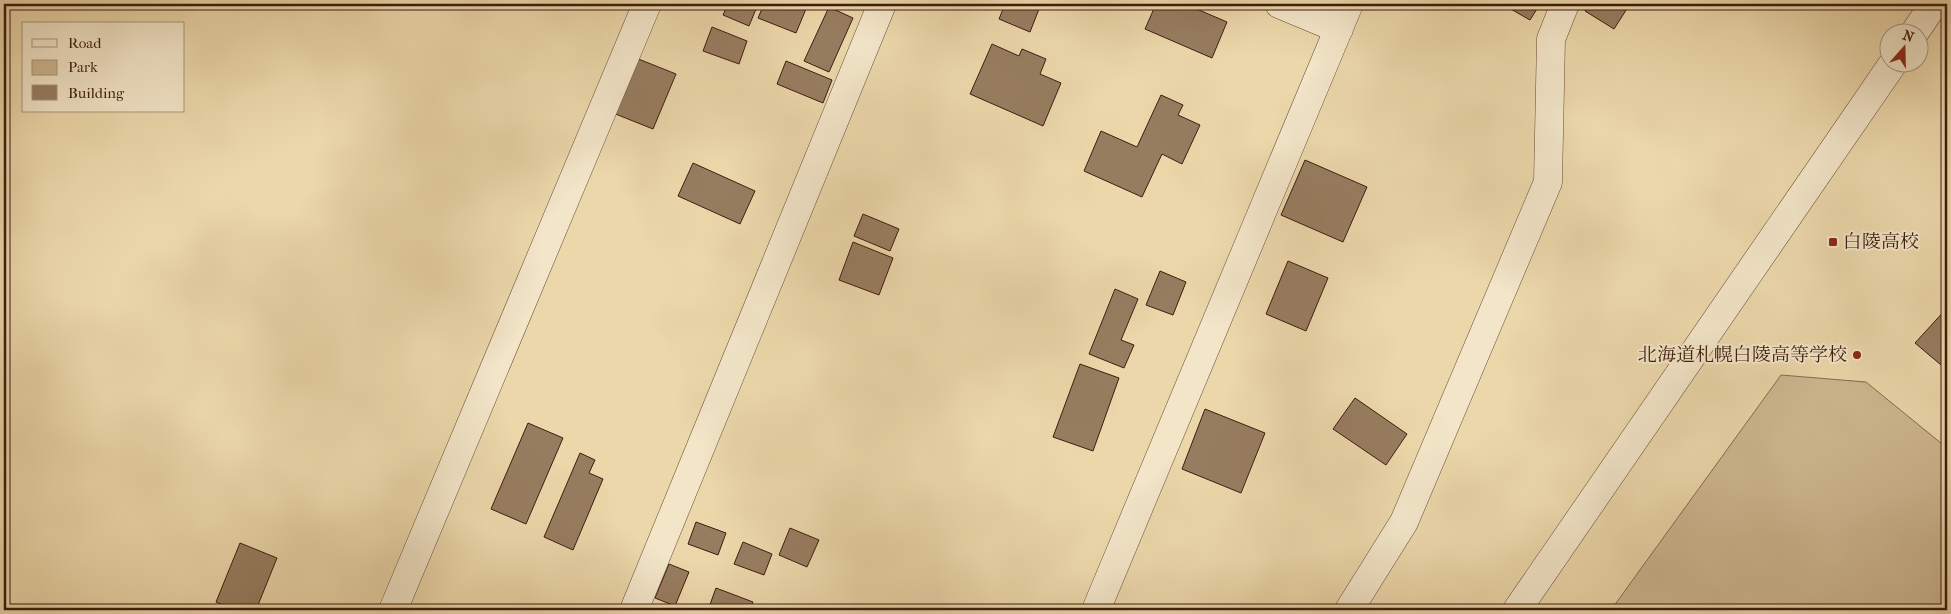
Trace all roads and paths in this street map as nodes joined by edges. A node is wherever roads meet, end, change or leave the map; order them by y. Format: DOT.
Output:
graph roads {
  1 [pos="647,4"];
  2 [pos="882,4"];
  3 [pos="1279,4"];
  4 [pos="1349,4"];
  5 [pos="1565,4"];
  6 [pos="1934,4"];
  7 [pos="1922,22"];
  8 [pos="1338,29"];
  9 [pos="1887,72"];
  10 [pos="394,610"];
  11 [pos="634,610"];
  12 [pos="1096,610"];
  13 [pos="1349,610"];
  14 [pos="1517,610"];
  1 -- 10 [label="street"];
  2 -- 11 [label="street"];
  3 -- 8 [label="street"];
  4 -- 8 [label="street"];
  5 -- 13 [label="street"];
  6 -- 7 [label="street"];
  8 -- 12 [label="street"];
  9 -- 14 [label="street"];
}
